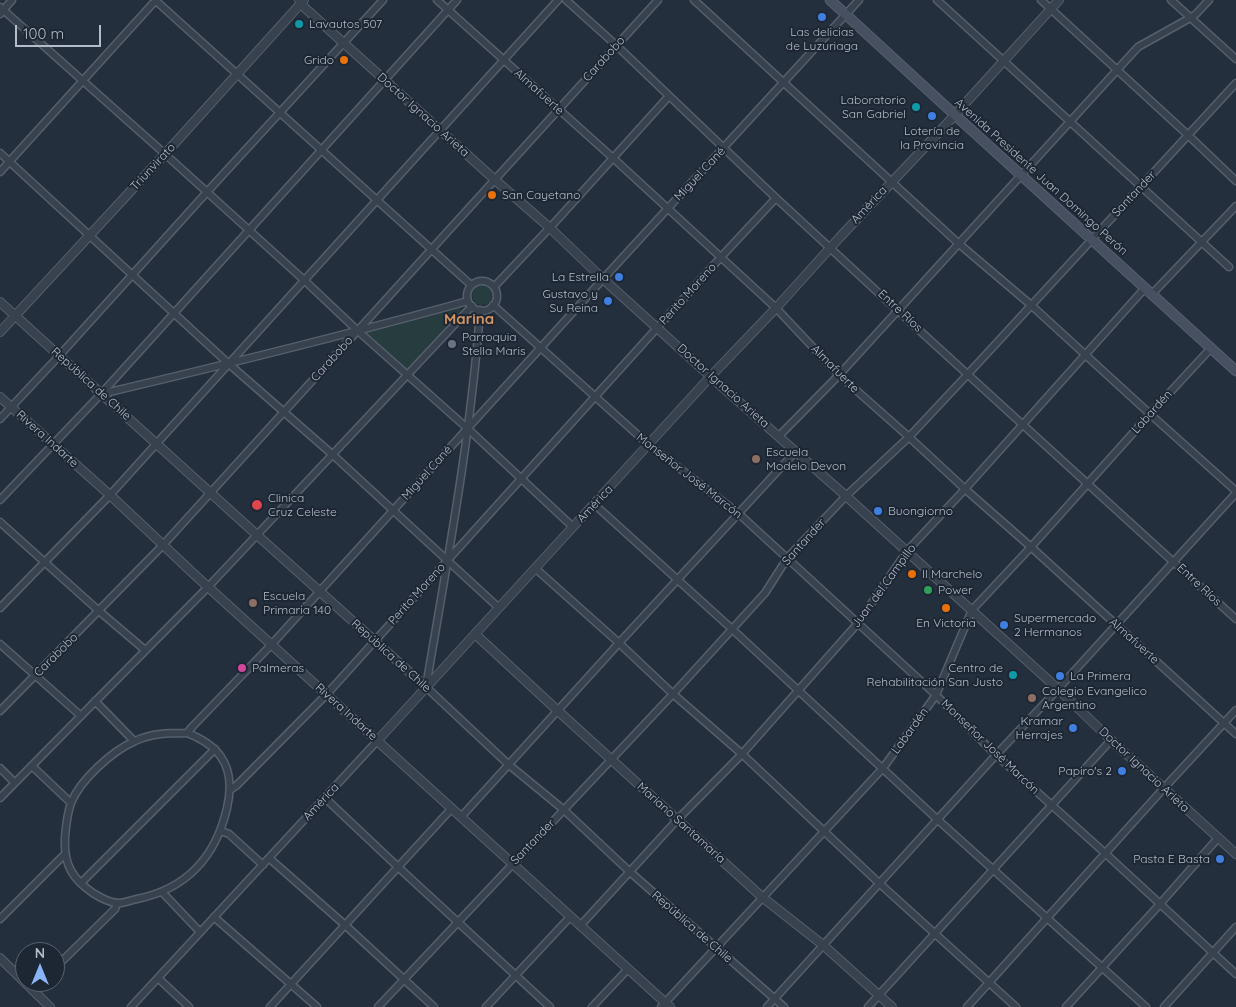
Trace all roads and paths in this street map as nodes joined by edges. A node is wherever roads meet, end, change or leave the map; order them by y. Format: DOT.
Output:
graph roads {
  1 [pos="12,0"];
  2 [pos="156,0"];
  3 [pos="383,0"];
  4 [pos="437,0"];
  5 [pos="457,0"];
  6 [pos="558,0"];
  7 [pos="566,0"];
  8 [pos="658,0"];
  9 [pos="694,0"];
  10 [pos="830,0"];
  11 [pos="859,0"];
  12 [pos="937,0"];
  13 [pos="1041,0"];
  14 [pos="1059,0"];
  15 [pos="1171,0"];
  16 [pos="1209,0"];
  17 [pos="301,1"];
  18 [pos="1051,9"];
  19 [pos="1,10"];
  20 [pos="448,10"];
  21 [pos="846,14"];
  22 [pos="1190,18"];
  23 [pos="344,43"];
  24 [pos="616,46"];
  25 [pos="1236,59"];
  26 [pos="504,60"];
  27 [pos="1004,61"];
  28 [pos="1117,70"];
  29 [pos="237,74"];
  30 [pos="385,80"];
  31 [pos="82,81"];
  32 [pos="783,82"];
  33 [pos="1236,82"];
  34 [pos="669,96"];
  35 [pos="558,109"];
  36 [pos="280,113"];
  37 [pos="954,115"];
  38 [pos="1070,122"];
  39 [pos="440,130"];
  40 [pos="1188,135"];
  41 [pos="724,147"];
  42 [pos="322,150"];
  43 [pos="0,153"];
  44 [pos="165,154"];
  45 [pos="613,158"];
  46 [pos="9,162"];
  47 [pos="0,172"];
  48 [pos="1021,175"];
  49 [pos="494,179"];
  50 [pos="1236,181"];
  51 [pos="891,182"];
  52 [pos="1140,186"];
  53 [pos="207,192"];
  54 [pos="776,198"];
  55 [pos="377,200"];
  56 [pos="1236,206"];
  57 [pos="668,208"];
  58 [pos="550,228"];
  59 [pos="248,230"];
  60 [pos="90,235"];
  61 [pos="1092,239"];
  62 [pos="1201,242"];
  63 [pos="958,243"];
  64 [pos="830,247"];
  65 [pos="431,249"];
  66 [pos="721,257"];
  67 [pos="1229,267"];
  68 [pos="133,274"];
  69 [pos="603,279"];
  70 [pos="304,280"];
  71 [pos="471,285"];
  72 [pos="494,287"];
  73 [pos="1149,291"];
  74 [pos="0,302"];
  75 [pos="470,304"];
  76 [pos="493,305"];
  77 [pos="1032,305"];
  78 [pos="776,308"];
  79 [pos="480,310"];
  80 [pos="897,310"];
  81 [pos="175,313"];
  82 [pos="15,315"];
  83 [pos="657,328"];
  84 [pos="358,331"];
  85 [pos="0,332"];
  86 [pos="540,348"];
  87 [pos="1211,348"];
  88 [pos="59,356"];
  89 [pos="1086,356"];
  90 [pos="229,364"];
  91 [pos="1236,371"];
  92 [pos="968,374"];
  93 [pos="407,375"];
  94 [pos="839,375"];
  95 [pos="711,376"];
  96 [pos="101,394"];
  97 [pos="0,397"];
  98 [pos="595,397"];
  99 [pos="12,407"];
  100 [pos="283,412"];
  101 [pos="1150,414"];
  102 [pos="0,419"];
  103 [pos="1023,425"];
  104 [pos="467,428"];
  105 [pos="779,436"];
  106 [pos="909,437"];
  107 [pos="156,443"];
  108 [pos="53,445"];
  109 [pos="649,446"];
  110 [pos="796,451"];
  111 [pos="333,455"];
  112 [pos="521,478"];
  113 [pos="1088,484"];
  114 [pos="965,489"];
  115 [pos="211,493"];
  116 [pos="110,495"];
  117 [pos="1235,495"];
  118 [pos="846,496"];
  119 [pos="0,500"];
  120 [pos="594,504"];
  121 [pos="393,512"];
  122 [pos="738,513"];
  123 [pos="0,522"];
  124 [pos="574,527"];
  125 [pos="257,536"];
  126 [pos="163,545"];
  127 [pos="1031,547"];
  128 [pos="907,551"];
  129 [pos="788,557"];
  130 [pos="447,561"];
  131 [pos="1174,561"];
  132 [pos="44,562"];
  133 [pos="535,568"];
  134 [pos="677,579"];
  135 [pos="209,586"];
  136 [pos="320,592"];
  137 [pos="0,608"];
  138 [pos="499,608"];
  139 [pos="972,610"];
  140 [pos="99,611"];
  141 [pos="1236,619"];
  142 [pos="858,623"];
  143 [pos="1116,626"];
  144 [pos="732,629"];
  145 [pos="475,634"];
  146 [pos="374,642"];
  147 [pos="618,643"];
  148 [pos="0,644"];
  149 [pos="272,644"];
  150 [pos="145,650"];
  151 [pos="36,675"];
  152 [pos="426,687"];
  153 [pos="798,690"];
  154 [pos="1058,690"];
  155 [pos="327,694"];
  156 [pos="673,694"];
  157 [pos="936,695"];
  158 [pos="95,701"];
  159 [pos="557,710"];
  160 [pos="1236,710"];
  161 [pos="0,711"];
  162 [pos="81,716"];
  163 [pos="1225,723"];
  164 [pos="187,733"];
  165 [pos="1236,734"];
  166 [pos="378,740"];
  167 [pos="1111,740"];
  168 [pos="134,741"];
  169 [pos="215,749"];
  170 [pos="742,754"];
  171 [pos="996,755"];
  172 [pos="611,760"];
  173 [pos="508,764"];
  174 [pos="32,766"];
  175 [pos="0,768"];
  176 [pos="883,768"];
  177 [pos="15,783"];
  178 [pos="1164,788"];
  179 [pos="230,790"];
  180 [pos="0,798"];
  181 [pos="325,798"];
  182 [pos="71,803"];
  183 [pos="1051,805"];
  184 [pos="452,808"];
  185 [pos="564,810"];
  186 [pos="461,817"];
  187 [pos="678,820"];
  188 [pos="938,820"];
  189 [pos="221,831"];
  190 [pos="824,832"];
  191 [pos="1218,838"];
  192 [pos="65,854"];
  193 [pos="1106,854"];
  194 [pos="1236,854"];
  195 [pos="268,858"];
  196 [pos="512,864"];
  197 [pos="263,865"];
  198 [pos="398,867"];
  199 [pos="993,870"];
  200 [pos="630,872"];
  201 [pos="81,883"];
  202 [pos="879,883"];
  203 [pos="162,892"];
  204 [pos="762,897"];
  205 [pos="117,903"];
  206 [pos="1160,904"];
  207 [pos="570,916"];
  208 [pos="214,917"];
  209 [pos="0,919"];
  210 [pos="1047,919"];
  211 [pos="458,922"];
  212 [pos="345,925"];
  213 [pos="580,926"];
  214 [pos="1236,927"];
  215 [pos="200,932"];
  216 [pos="934,933"];
  217 [pos="823,945"];
  218 [pos="715,948"];
  219 [pos="1213,953"];
  220 [pos="0,958"];
  221 [pos="65,958"];
  222 [pos="1102,967"];
  223 [pos="628,969"];
  224 [pos="15,973"];
  225 [pos="516,974"];
  226 [pos="1236,974"];
  227 [pos="158,978"];
  228 [pos="403,979"];
  229 [pos="989,983"];
  230 [pos="292,984"];
  231 [pos="35,992"];
  232 [pos="879,995"];
  233 [pos="774,998"];
  234 [pos="665,1006"];
  235 [pos="50,1007"];
  236 [pos="131,1007"];
  237 [pos="189,1007"];
  238 [pos="270,1007"];
  239 [pos="318,1007"];
  240 [pos="378,1007"];
  241 [pos="434,1007"];
  242 [pos="486,1007"];
  243 [pos="550,1007"];
  244 [pos="592,1007"];
  245 [pos="767,1007"];
  246 [pos="784,1007"];
  247 [pos="868,1007"];
  248 [pos="892,1007"];
  249 [pos="968,1007"];
  250 [pos="1016,1007"];
  251 [pos="1066,1007"];
  252 [pos="1146,1007"];
  253 [pos="1164,1007"];
  1 -- 19 [label="street"];
  2 -- 29 [label="street"];
  2 -- 31 [label="street"];
  3 -- 23 [label="street"];
  4 -- 20 [label="street, Almafuerte"];
  5 -- 20 [label="street"];
  6 -- 26 [label="street"];
  7 -- 24 [label="street, Entre Ríos"];
  8 -- 24 [label="street, Carabobo"];
  9 -- 32 [label="street"];
  10 -- 21 [label="main road, Avenida Presidente Juan Domingo Perón"];
  11 -- 21 [label="street, Miguel Cané"];
  12 -- 27 [label="street"];
  13 -- 18 [label="street"];
  14 -- 18 [label="street, América"];
  15 -- 22 [label="street"];
  16 -- 22 [label="street"];
  17 -- 23 [label="street, Doctor Ignacio Arieta"];
  17 -- 29 [label="street, Triunvirato"];
  18 -- 27 [label="street, América"];
  18 -- 28 [label="street"];
  19 -- 31 [label="street"];
  20 -- 26 [label="street, Almafuerte"];
  20 -- 30 [label="street"];
  21 -- 32 [label="street, Miguel Cané"];
  21 -- 37 [label="main road, Avenida Presidente Juan Domingo Perón"];
  22 -- 25 [label="street"];
  22 -- 28 [label="street"];
  23 -- 30 [label="street, Doctor Ignacio Arieta"];
  23 -- 36 [label="street"];
  24 -- 34 [label="street, Entre Ríos"];
  24 -- 35 [label="street, Carabobo"];
  26 -- 35 [label="street, Almafuerte"];
  26 -- 39 [label="street"];
  27 -- 37 [label="street, América"];
  27 -- 38 [label="street"];
  28 -- 38 [label="street"];
  28 -- 40 [label="street"];
  29 -- 36 [label="street"];
  29 -- 44 [label="street, Triunvirato"];
  30 -- 39 [label="street, Doctor Ignacio Arieta"];
  30 -- 42 [label="street"];
  31 -- 44 [label="street"];
  31 -- 46 [label="street"];
  32 -- 41 [label="street, Miguel Cané"];
  32 -- 51 [label="street"];
  33 -- 40 [label="street, Santander"];
  34 -- 41 [label="street, Entre Ríos"];
  34 -- 45 [label="street"];
  35 -- 45 [label="street, Almafuerte"];
  35 -- 49 [label="street, Carabobo"];
  36 -- 42 [label="street"];
  36 -- 53 [label="street"];
  37 -- 48 [label="main road, Avenida Presidente Juan Domingo Perón"];
  37 -- 51 [label="street, América"];
  38 -- 48 [label="street"];
  38 -- 52 [label="street"];
  39 -- 49 [label="street, Doctor Ignacio Arieta"];
  39 -- 55 [label="street"];
  40 -- 50 [label="street"];
  40 -- 52 [label="street, Santander"];
  41 -- 54 [label="street, Entre Ríos"];
  41 -- 57 [label="street, Miguel Cané"];
  42 -- 55 [label="street"];
  42 -- 59 [label="street"];
  43 -- 46 [label="street"];
  44 -- 53 [label="street"];
  44 -- 60 [label="street, Triunvirato"];
  45 -- 57 [label="street, Almafuerte"];
  45 -- 58 [label="street"];
  46 -- 47 [label="street"];
  46 -- 60 [label="street"];
  48 -- 61 [label="main road, Avenida Presidente Juan Domingo Perón"];
  48 -- 63 [label="street"];
  49 -- 58 [label="street, Doctor Ignacio Arieta"];
  49 -- 65 [label="street, Carabobo"];
  51 -- 63 [label="street"];
  51 -- 64 [label="street, América"];
  52 -- 61 [label="street, Santander"];
  52 -- 62 [label="street"];
  53 -- 59 [label="street"];
  53 -- 68 [label="street"];
  54 -- 64 [label="street, Entre Ríos"];
  54 -- 66 [label="street, Perito Moreno"];
  55 -- 65 [label="street"];
  55 -- 70 [label="street"];
  56 -- 62 [label="street, Juan del Campillo"];
  57 -- 66 [label="street, Almafuerte"];
  57 -- 69 [label="street, Miguel Cané"];
  58 -- 69 [label="street, Doctor Ignacio Arieta"];
  58 -- 72 [label="street"];
  59 -- 70 [label="street"];
  59 -- 81 [label="street"];
  60 -- 68 [label="street"];
  60 -- 82 [label="street, Triunvirato"];
  61 -- 73 [label="main road, Avenida Presidente Juan Domingo Perón"];
  61 -- 77 [label="street, Santander"];
  62 -- 67 [label="street"];
  62 -- 73 [label="street, Juan del Campillo"];
  63 -- 77 [label="street"];
  63 -- 80 [label="street"];
  64 -- 78 [label="street, América"];
  64 -- 80 [label="street, Entre Ríos"];
  65 -- 71 [label="street"];
  65 -- 84 [label="street, Carabobo"];
  66 -- 78 [label="street, Almafuerte"];
  66 -- 83 [label="street, Perito Moreno"];
  68 -- 81 [label="street"];
  68 -- 88 [label="street"];
  69 -- 83 [label="street, Doctor Ignacio Arieta"];
  69 -- 86 [label="street, Miguel Cané"];
  70 -- 84 [label="street"];
  70 -- 90 [label="street"];
  71 -- 72 [label="street"];
  71 -- 75 [label="street"];
  72 -- 76 [label="street"];
  73 -- 87 [label="main road, Avenida Presidente Juan Domingo Perón"];
  73 -- 89 [label="street, Juan del Campillo"];
  74 -- 82 [label="street, República de Chile"];
  75 -- 79 [label="street"];
  75 -- 84 [label="street"];
  75 -- 93 [label="street"];
  76 -- 79 [label="street"];
  76 -- 86 [label="street, Monseñor José Marcón"];
  77 -- 89 [label="street"];
  77 -- 92 [label="street, Santander"];
  78 -- 94 [label="street, Almafuerte"];
  78 -- 95 [label="street, América"];
  79 -- 104 [label="street"];
  80 -- 92 [label="street, Entre Ríos"];
  80 -- 94 [label="street"];
  81 -- 90 [label="street"];
  81 -- 96 [label="street"];
  82 -- 85 [label="street, Triunvirato"];
  82 -- 88 [label="street, República de Chile"];
  83 -- 95 [label="street, Doctor Ignacio Arieta"];
  83 -- 98 [label="street, Perito Moreno"];
  84 -- 90 [label="street"];
  84 -- 93 [label="street"];
  84 -- 100 [label="street, Carabobo"];
  86 -- 98 [label="street, Monseñor José Marcón"];
  86 -- 104 [label="street, Miguel Cané"];
  87 -- 91 [label="main road, Avenida Presidente Juan Domingo Perón"];
  87 -- 101 [label="street, Labardén"];
  88 -- 96 [label="street, República de Chile"];
  88 -- 99 [label="street"];
  89 -- 101 [label="street"];
  89 -- 103 [label="street, Juan del Campillo"];
  90 -- 96 [label="street"];
  90 -- 100 [label="street"];
  90 -- 107 [label="street"];
  92 -- 103 [label="street, Entre Ríos"];
  92 -- 106 [label="street, Santander"];
  93 -- 104 [label="street"];
  93 -- 111 [label="street"];
  94 -- 105 [label="street"];
  94 -- 106 [label="street, Almafuerte"];
  95 -- 105 [label="street, Doctor Ignacio Arieta"];
  95 -- 109 [label="street, América"];
  96 -- 107 [label="street, República de Chile"];
  96 -- 108 [label="street"];
  97 -- 99 [label="street, Rivera Indarte"];
  98 -- 109 [label="street, Monseñor José Marcón"];
  98 -- 112 [label="street, Perito Moreno"];
  99 -- 102 [label="street"];
  99 -- 108 [label="street, Rivera Indarte"];
  100 -- 111 [label="street"];
  100 -- 115 [label="street, Carabobo"];
  101 -- 113 [label="street, Labardén"];
  101 -- 117 [label="street"];
  103 -- 113 [label="street, Entre Ríos"];
  103 -- 114 [label="street, Juan del Campillo"];
  104 -- 112 [label="street"];
  104 -- 121 [label="street, Miguel Cané"];
  104 -- 130 [label="street"];
  105 -- 110 [label="street, Doctor Ignacio Arieta"];
  106 -- 114 [label="street, Almafuerte"];
  106 -- 118 [label="street, Santander"];
  107 -- 115 [label="street, República de Chile"];
  107 -- 116 [label="street"];
  108 -- 116 [label="street, Rivera Indarte"];
  108 -- 119 [label="street"];
  109 -- 120 [label="street, América"];
  109 -- 122 [label="street, Monseñor José Marcón"];
  110 -- 118 [label="street, Doctor Ignacio Arieta"];
  110 -- 122 [label="street"];
  111 -- 121 [label="street"];
  111 -- 125 [label="street"];
  112 -- 124 [label="street"];
  112 -- 130 [label="street, Perito Moreno"];
  113 -- 127 [label="street, Labardén"];
  113 -- 131 [label="street, Entre Ríos"];
  114 -- 127 [label="street, Almafuerte"];
  114 -- 128 [label="street, Juan del Campillo"];
  115 -- 125 [label="street, República de Chile"];
  115 -- 126 [label="street, Carabobo"];
  116 -- 126 [label="street, Rivera Indarte"];
  116 -- 132 [label="street"];
  117 -- 131 [label="street"];
  118 -- 128 [label="street, Doctor Ignacio Arieta"];
  118 -- 129 [label="street, Santander"];
  120 -- 124 [label="street, América"];
  120 -- 134 [label="street"];
  121 -- 130 [label="street"];
  121 -- 136 [label="street, Miguel Cané"];
  122 -- 129 [label="street, Monseñor José Marcón"];
  122 -- 134 [label="street"];
  123 -- 132 [label="street"];
  124 -- 133 [label="street, América"];
  125 -- 135 [label="street"];
  125 -- 136 [label="street, República de Chile"];
  126 -- 135 [label="street, Rivera Indarte"];
  126 -- 140 [label="street, Carabobo"];
  127 -- 139 [label="street, Labardén"];
  127 -- 143 [label="street, Almafuerte"];
  128 -- 139 [label="street, Doctor Ignacio Arieta"];
  128 -- 142 [label="street, Juan del Campillo"];
  129 -- 142 [label="street, Monseñor José Marcón"];
  129 -- 144 [label="street, Santander"];
  130 -- 138 [label="street"];
  130 -- 146 [label="street, Perito Moreno"];
  130 -- 152 [label="street"];
  131 -- 141 [label="street, Entre Ríos"];
  131 -- 143 [label="street"];
  132 -- 137 [label="street"];
  132 -- 140 [label="street"];
  133 -- 138 [label="street, América"];
  133 -- 147 [label="street"];
  134 -- 144 [label="street"];
  134 -- 147 [label="street"];
  135 -- 149 [label="street, Rivera Indarte"];
  135 -- 150 [label="street"];
  136 -- 146 [label="street, República de Chile"];
  136 -- 149 [label="street, Miguel Cané"];
  138 -- 145 [label="street, América"];
  139 -- 154 [label="street, Doctor Ignacio Arieta"];
  139 -- 157 [label="street, Labardén"];
  140 -- 150 [label="street"];
  140 -- 151 [label="street, Carabobo"];
  142 -- 153 [label="street, Juan del Campillo"];
  142 -- 157 [label="street, Monseñor José Marcón"];
  143 -- 154 [label="street"];
  143 -- 163 [label="street, Almafuerte"];
  144 -- 153 [label="street"];
  144 -- 156 [label="street, Santander"];
  145 -- 152 [label="street, América"];
  145 -- 159 [label="street, Mariano Santamaría"];
  146 -- 152 [label="street, República de Chile"];
  146 -- 155 [label="street, Perito Moreno"];
  147 -- 156 [label="street"];
  147 -- 159 [label="street"];
  148 -- 151 [label="street"];
  149 -- 155 [label="street, Rivera Indarte"];
  149 -- 164 [label="street, Miguel Cané"];
  150 -- 158 [label="street"];
  151 -- 161 [label="street, Carabobo"];
  151 -- 162 [label="street"];
  152 -- 166 [label="street, América"];
  152 -- 173 [label="street, República de Chile"];
  153 -- 170 [label="street, Juan del Campillo"];
  153 -- 176 [label="street"];
  154 -- 167 [label="street, Doctor Ignacio Arieta"];
  154 -- 171 [label="street"];
  155 -- 166 [label="street, Rivera Indarte"];
  155 -- 179 [label="street, Perito Moreno"];
  156 -- 170 [label="street"];
  156 -- 172 [label="street, Santander"];
  157 -- 171 [label="street, Monseñor José Marcón"];
  157 -- 176 [label="street, Labardén"];
  158 -- 162 [label="street"];
  158 -- 168 [label="street"];
  159 -- 172 [label="street, Mariano Santamaría"];
  159 -- 173 [label="street"];
  160 -- 163 [label="street"];
  162 -- 174 [label="street"];
  163 -- 165 [label="street, Almafuerte"];
  163 -- 178 [label="street"];
  164 -- 168 [label="street"];
  164 -- 169 [label="street"];
  166 -- 181 [label="street, América"];
  166 -- 184 [label="street, Rivera Indarte"];
  167 -- 178 [label="street, Doctor Ignacio Arieta"];
  167 -- 183 [label="street"];
  168 -- 182 [label="street"];
  169 -- 179 [label="street"];
  169 -- 201 [label="street"];
  170 -- 187 [label="street, Juan del Campillo"];
  170 -- 190 [label="street"];
  171 -- 183 [label="street, Monseñor José Marcón"];
  171 -- 188 [label="street"];
  172 -- 185 [label="street, Santander"];
  172 -- 187 [label="street, Mariano Santamaría"];
  173 -- 185 [label="street, República de Chile"];
  173 -- 186 [label="street"];
  174 -- 177 [label="street"];
  174 -- 182 [label="street"];
  175 -- 177 [label="street"];
  176 -- 188 [label="street"];
  176 -- 190 [label="street, Labardén"];
  177 -- 180 [label="street"];
  178 -- 191 [label="street, Doctor Ignacio Arieta"];
  178 -- 193 [label="street"];
  179 -- 189 [label="street"];
  181 -- 195 [label="street, América"];
  181 -- 198 [label="street"];
  182 -- 192 [label="street"];
  183 -- 193 [label="street, Monseñor José Marcón"];
  183 -- 199 [label="street"];
  184 -- 186 [label="street, Rivera Indarte"];
  184 -- 198 [label="street"];
  185 -- 196 [label="street, Santander"];
  185 -- 200 [label="street, República de Chile"];
  186 -- 196 [label="street, Rivera Indarte"];
  187 -- 200 [label="street, Juan del Campillo"];
  187 -- 204 [label="street, Mariano Santamaría"];
  188 -- 199 [label="street"];
  188 -- 202 [label="street"];
  189 -- 197 [label="street"];
  189 -- 203 [label="street"];
  190 -- 202 [label="street"];
  190 -- 204 [label="street, Labardén"];
  191 -- 194 [label="street, Doctor Ignacio Arieta"];
  191 -- 206 [label="street"];
  192 -- 201 [label="street"];
  192 -- 209 [label="street"];
  193 -- 206 [label="street, Monseñor José Marcón"];
  193 -- 210 [label="street"];
  195 -- 197 [label="street, América"];
  195 -- 212 [label="street"];
  196 -- 207 [label="street, Rivera Indarte"];
  196 -- 211 [label="street, Santander"];
  197 -- 208 [label="street, América"];
  198 -- 211 [label="street"];
  198 -- 212 [label="street"];
  199 -- 210 [label="street"];
  199 -- 216 [label="street"];
  200 -- 213 [label="street, Juan del Campillo"];
  200 -- 218 [label="street, República de Chile"];
  201 -- 205 [label="street"];
  202 -- 216 [label="street"];
  202 -- 217 [label="street"];
  203 -- 205 [label="street"];
  203 -- 215 [label="street"];
  204 -- 217 [label="street, Mariano Santamaría"];
  204 -- 218 [label="street, Labardén"];
  205 -- 221 [label="street"];
  206 -- 219 [label="street, Monseñor José Marcón"];
  206 -- 222 [label="street"];
  207 -- 213 [label="street, Rivera Indarte"];
  207 -- 225 [label="street"];
  208 -- 215 [label="street, América"];
  208 -- 230 [label="street"];
  210 -- 222 [label="street"];
  210 -- 229 [label="street"];
  211 -- 225 [label="street"];
  211 -- 228 [label="street, Santander"];
  212 -- 228 [label="street"];
  212 -- 230 [label="street"];
  213 -- 223 [label="street, Rivera Indarte"];
  214 -- 219 [label="street"];
  215 -- 227 [label="street, América"];
  216 -- 229 [label="street"];
  216 -- 232 [label="street"];
  217 -- 232 [label="street, Mariano Santamaría"];
  217 -- 233 [label="street"];
  218 -- 233 [label="street, República de Chile"];
  218 -- 234 [label="street, Labardén"];
  219 -- 226 [label="street, Monseñor José Marcón"];
  219 -- 253 [label="street"];
  220 -- 224 [label="street"];
  222 -- 251 [label="street"];
  222 -- 252 [label="street"];
  223 -- 234 [label="street, Rivera Indarte"];
  223 -- 244 [label="street"];
  225 -- 242 [label="street"];
  225 -- 243 [label="street"];
  227 -- 236 [label="street, América"];
  227 -- 237 [label="street"];
  228 -- 240 [label="street, Santander"];
  228 -- 241 [label="street"];
  229 -- 249 [label="street"];
  229 -- 250 [label="street"];
  230 -- 238 [label="street"];
  230 -- 239 [label="street"];
  231 -- 235 [label="street"];
  232 -- 247 [label="street"];
  232 -- 248 [label="street, Mariano Santamaría"];
  233 -- 245 [label="street"];
  233 -- 246 [label="street, República de Chile"];
}
